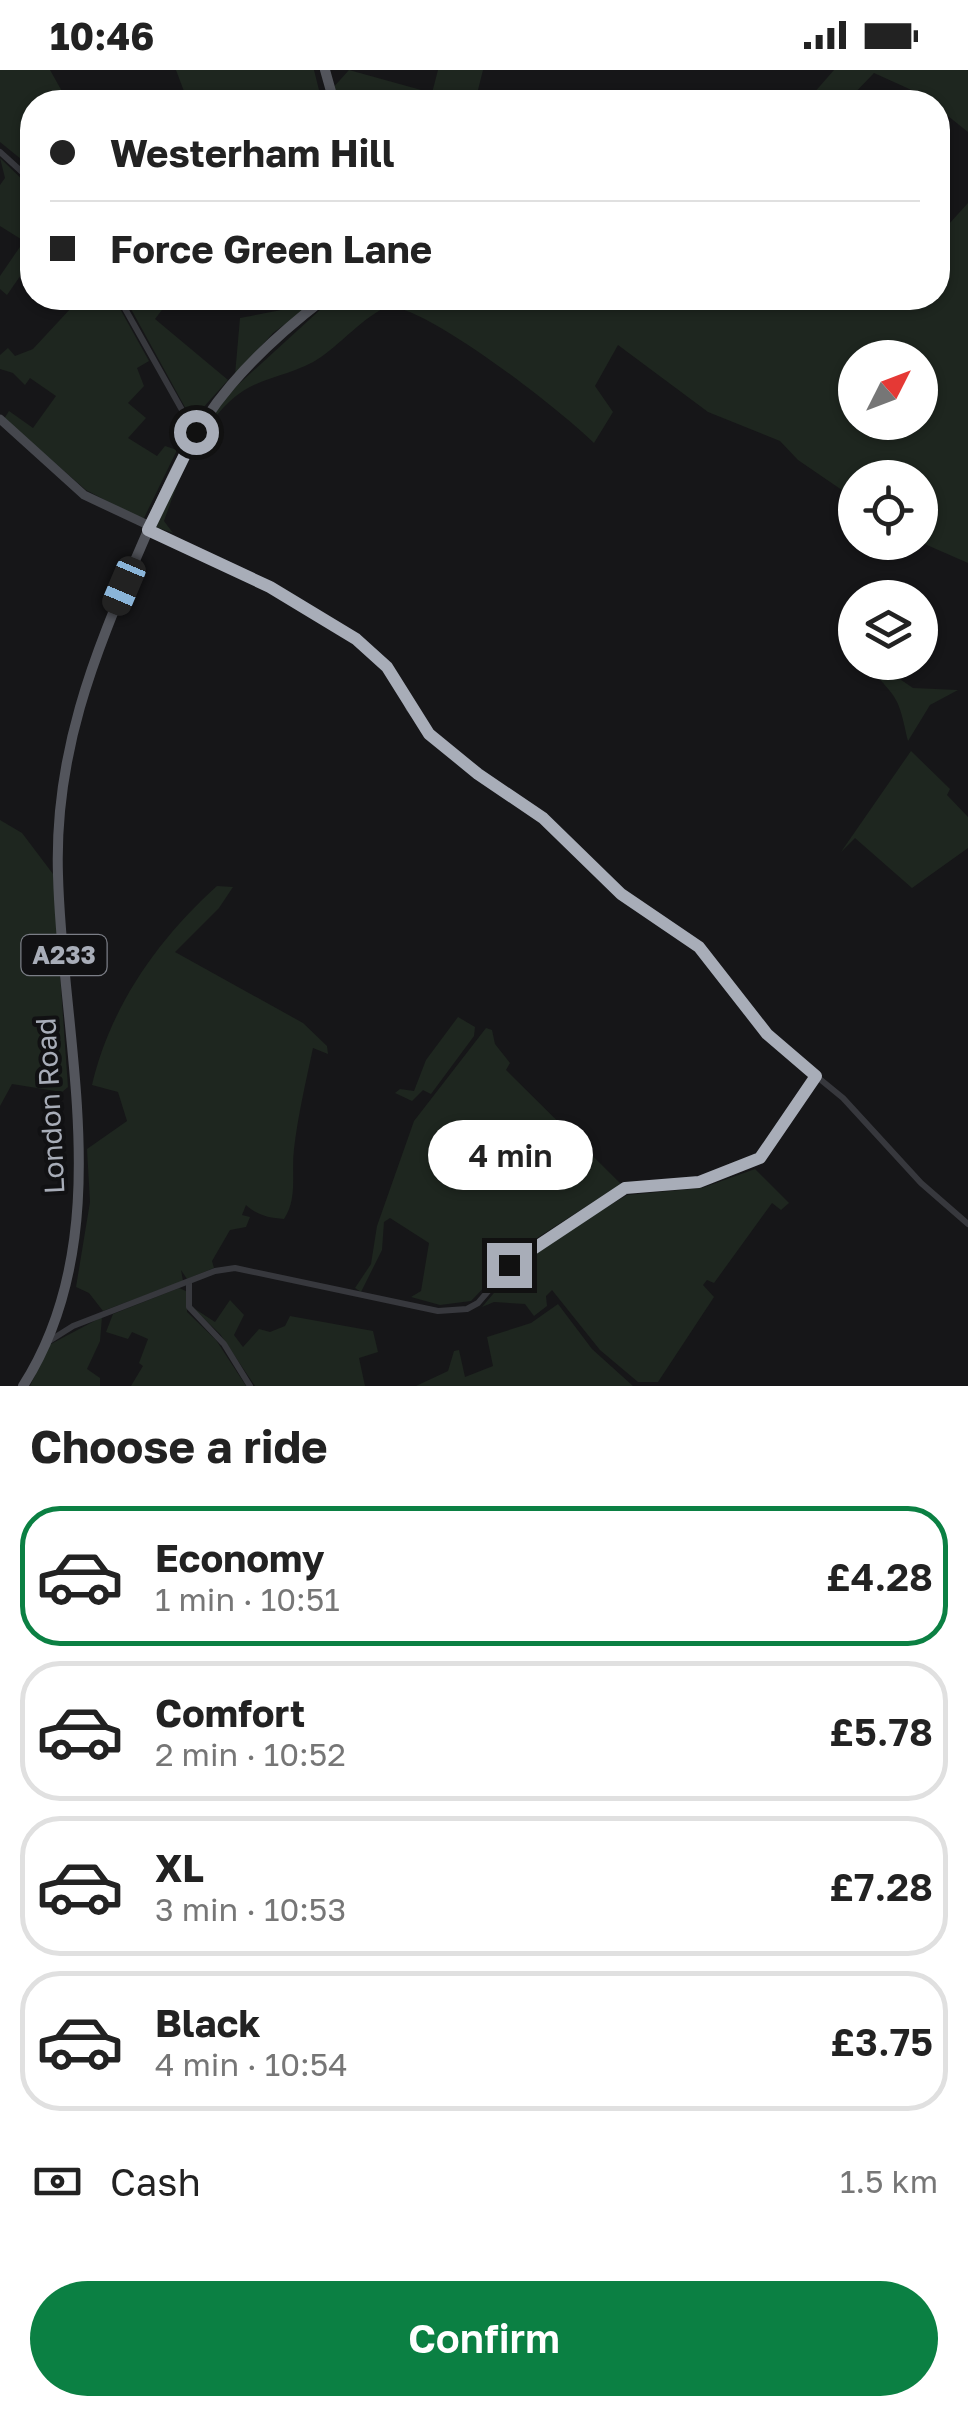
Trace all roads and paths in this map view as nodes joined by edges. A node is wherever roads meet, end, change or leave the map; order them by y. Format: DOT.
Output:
graph roads {
  1 [pos="0,152"];
  2 [pos="20,170"];
  3 [pos="126,310"];
  4 [pos="310,310"];
  5 [pos="0,419"];
  6 [pos="196,432"];
  7 [pos="149,528"];
  8 [pos="816,1076"];
  9 [pos="968,1224"];
  10 [pos="189,1282"];
  11 [pos="56,1318"];
  12 [pos="68,1329"];
  13 [pos="46,1343"];
  14 [pos="23,1386"];
  15 [pos="250,1386"];
  1 -- 2 [label="street"];
  3 -- 6 [label="street"];
  4 -- 6 [label="main road, A233"];
  5 -- 7 [label="street"];
  6 -- 7 [label="main road, A233"];
  7 -- 8 [label="street"];
  7 -- 11 [label="main road, London Road / A233"];
  8 -- 9 [label="street"];
  8 -- 10 [label="street"];
  10 -- 12 [label="street"];
  10 -- 15 [label="street"];
  11 -- 12 [label="street"];
  11 -- 13 [label="main road, London Road / A233"];
  12 -- 13 [label="street"];
  13 -- 14 [label="main road, London Road / A233"];
}
